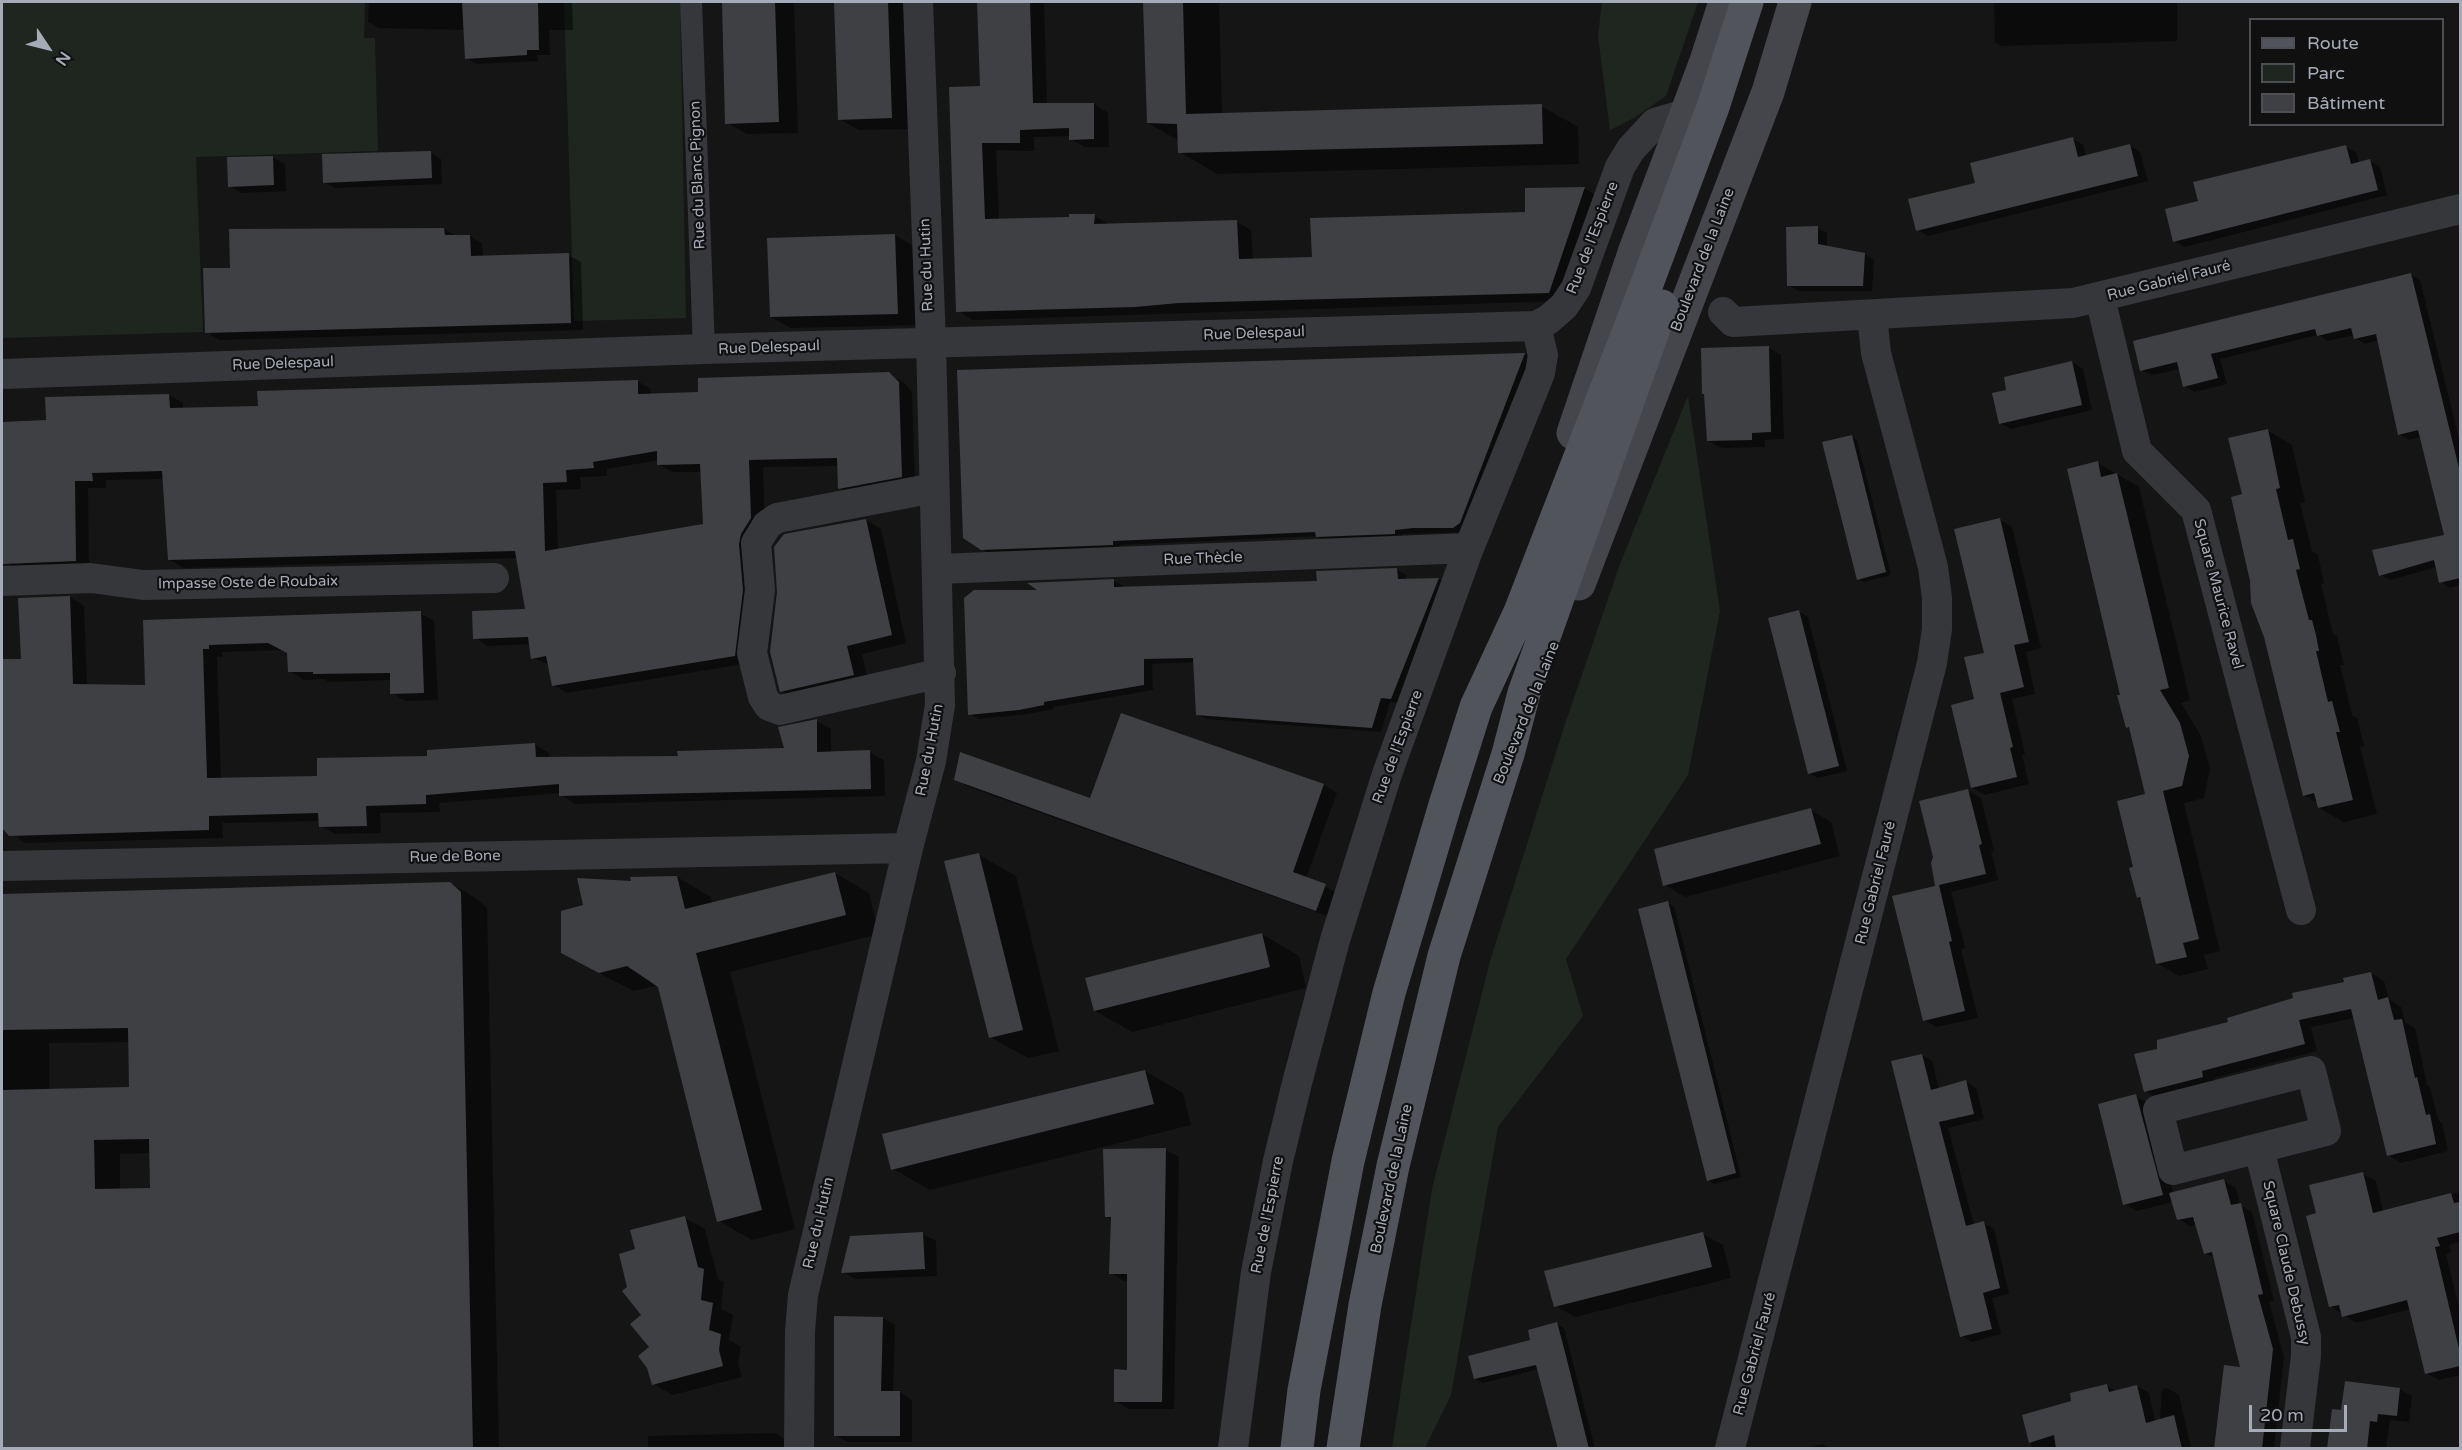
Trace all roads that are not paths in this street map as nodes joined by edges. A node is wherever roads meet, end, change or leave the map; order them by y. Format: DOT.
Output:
graph roads {
  1 [pos="691,2"];
  2 [pos="918,2"];
  3 [pos="1725,2"];
  4 [pos="1747,2"];
  5 [pos="1771,2"];
  6 [pos="1795,2"];
  7 [pos="1686,114"];
  8 [pos="2460,209"];
  9 [pos="2100,298"];
  10 [pos="1723,312"];
  11 [pos="1872,315"];
  12 [pos="1536,326"];
  13 [pos="931,342"];
  14 [pos="704,350"];
  15 [pos="2,374"];
  16 [pos="934,488"];
  17 [pos="1469,549"];
  18 [pos="938,569"];
  19 [pos="494,578"];
  20 [pos="2,581"];
  21 [pos="941,673"];
  22 [pos="1476,707"];
  23 [pos="1508,754"];
  24 [pos="908,848"];
  25 [pos="2,866"];
  26 [pos="2301,910"];
  27 [pos="2259,1149"];
  28 [pos="799,1449"];
  29 [pos="1233,1449"];
  30 [pos="1297,1449"];
  31 [pos="1343,1449"];
  32 [pos="1730,1449"];
  33 [pos="2295,1449"];
  1 -- 14 [label="street, Rue du Blanc Pignon"];
  2 -- 13 [label="street, Rue du Hutin"];
  3 -- 7 [label="main road"];
  4 -- 22 [label="main road"];
  5 -- 23 [label="main road"];
  6 -- 23 [label="main road, Boulevard de la Laine"];
  7 -- 12 [label="street, Rue de l'Espierre"];
  7 -- 22 [label="main road"];
  8 -- 9 [label="street, Rue Gabriel Fauré"];
  9 -- 11 [label="street, Rue Gabriel Fauré"];
  9 -- 26 [label="street, Square Maurice Ravel"];
  10 -- 11 [label="street, Rue Gabriel Fauré"];
  11 -- 32 [label="street, Rue Gabriel Fauré"];
  12 -- 13 [label="street, Rue Delespaul"];
  12 -- 17 [label="street, Rue de l'Espierre"];
  13 -- 14 [label="street, Rue Delespaul"];
  13 -- 16 [label="street, Rue du Hutin"];
  14 -- 15 [label="street, Rue Delespaul"];
  16 -- 18 [label="street, Rue du Hutin"];
  16 -- 21 [label="street"];
  17 -- 18 [label="street, Rue Thècle"];
  17 -- 29 [label="street, Rue de l'Espierre"];
  18 -- 21 [label="street, Rue du Hutin"];
  19 -- 20 [label="street, Impasse Oste de Roubaix"];
  21 -- 24 [label="street, Rue du Hutin"];
  22 -- 30 [label="main road"];
  23 -- 31 [label="main road, Boulevard de la Laine"];
  24 -- 25 [label="street, Rue de Bone"];
  24 -- 28 [label="street, Rue du Hutin"];
  27 -- 27 [label="street"];
  27 -- 33 [label="street, Square Claude Debussy"];
}
